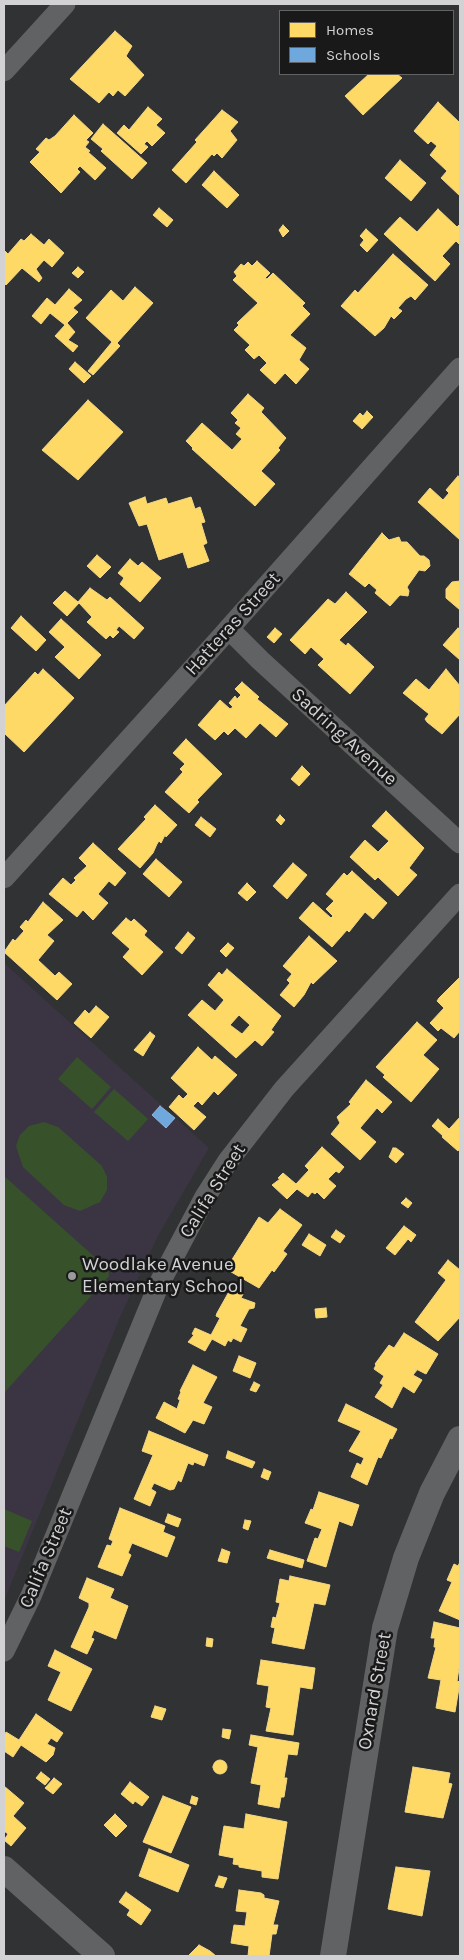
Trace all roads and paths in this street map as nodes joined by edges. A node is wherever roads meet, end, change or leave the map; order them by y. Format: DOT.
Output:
graph roads {
  1 [pos="65,4"];
  2 [pos="4,71"];
  3 [pos="460,368"];
  4 [pos="229,629"];
  5 [pos="460,843"];
  6 [pos="4,878"];
  7 [pos="460,894"];
  8 [pos="460,1439"];
  9 [pos="4,1651"];
  10 [pos="4,1869"];
  11 [pos="102,1956"];
  12 [pos="333,1956"];
  1 -- 2 [label="street"];
  3 -- 4 [label="street, Hatteras Street"];
  4 -- 5 [label="street, Sadring Avenue"];
  4 -- 6 [label="street, Hatteras Street"];
  7 -- 9 [label="street, Califa Street"];
  8 -- 12 [label="street, Oxnard Street"];
  10 -- 11 [label="street"];
}
